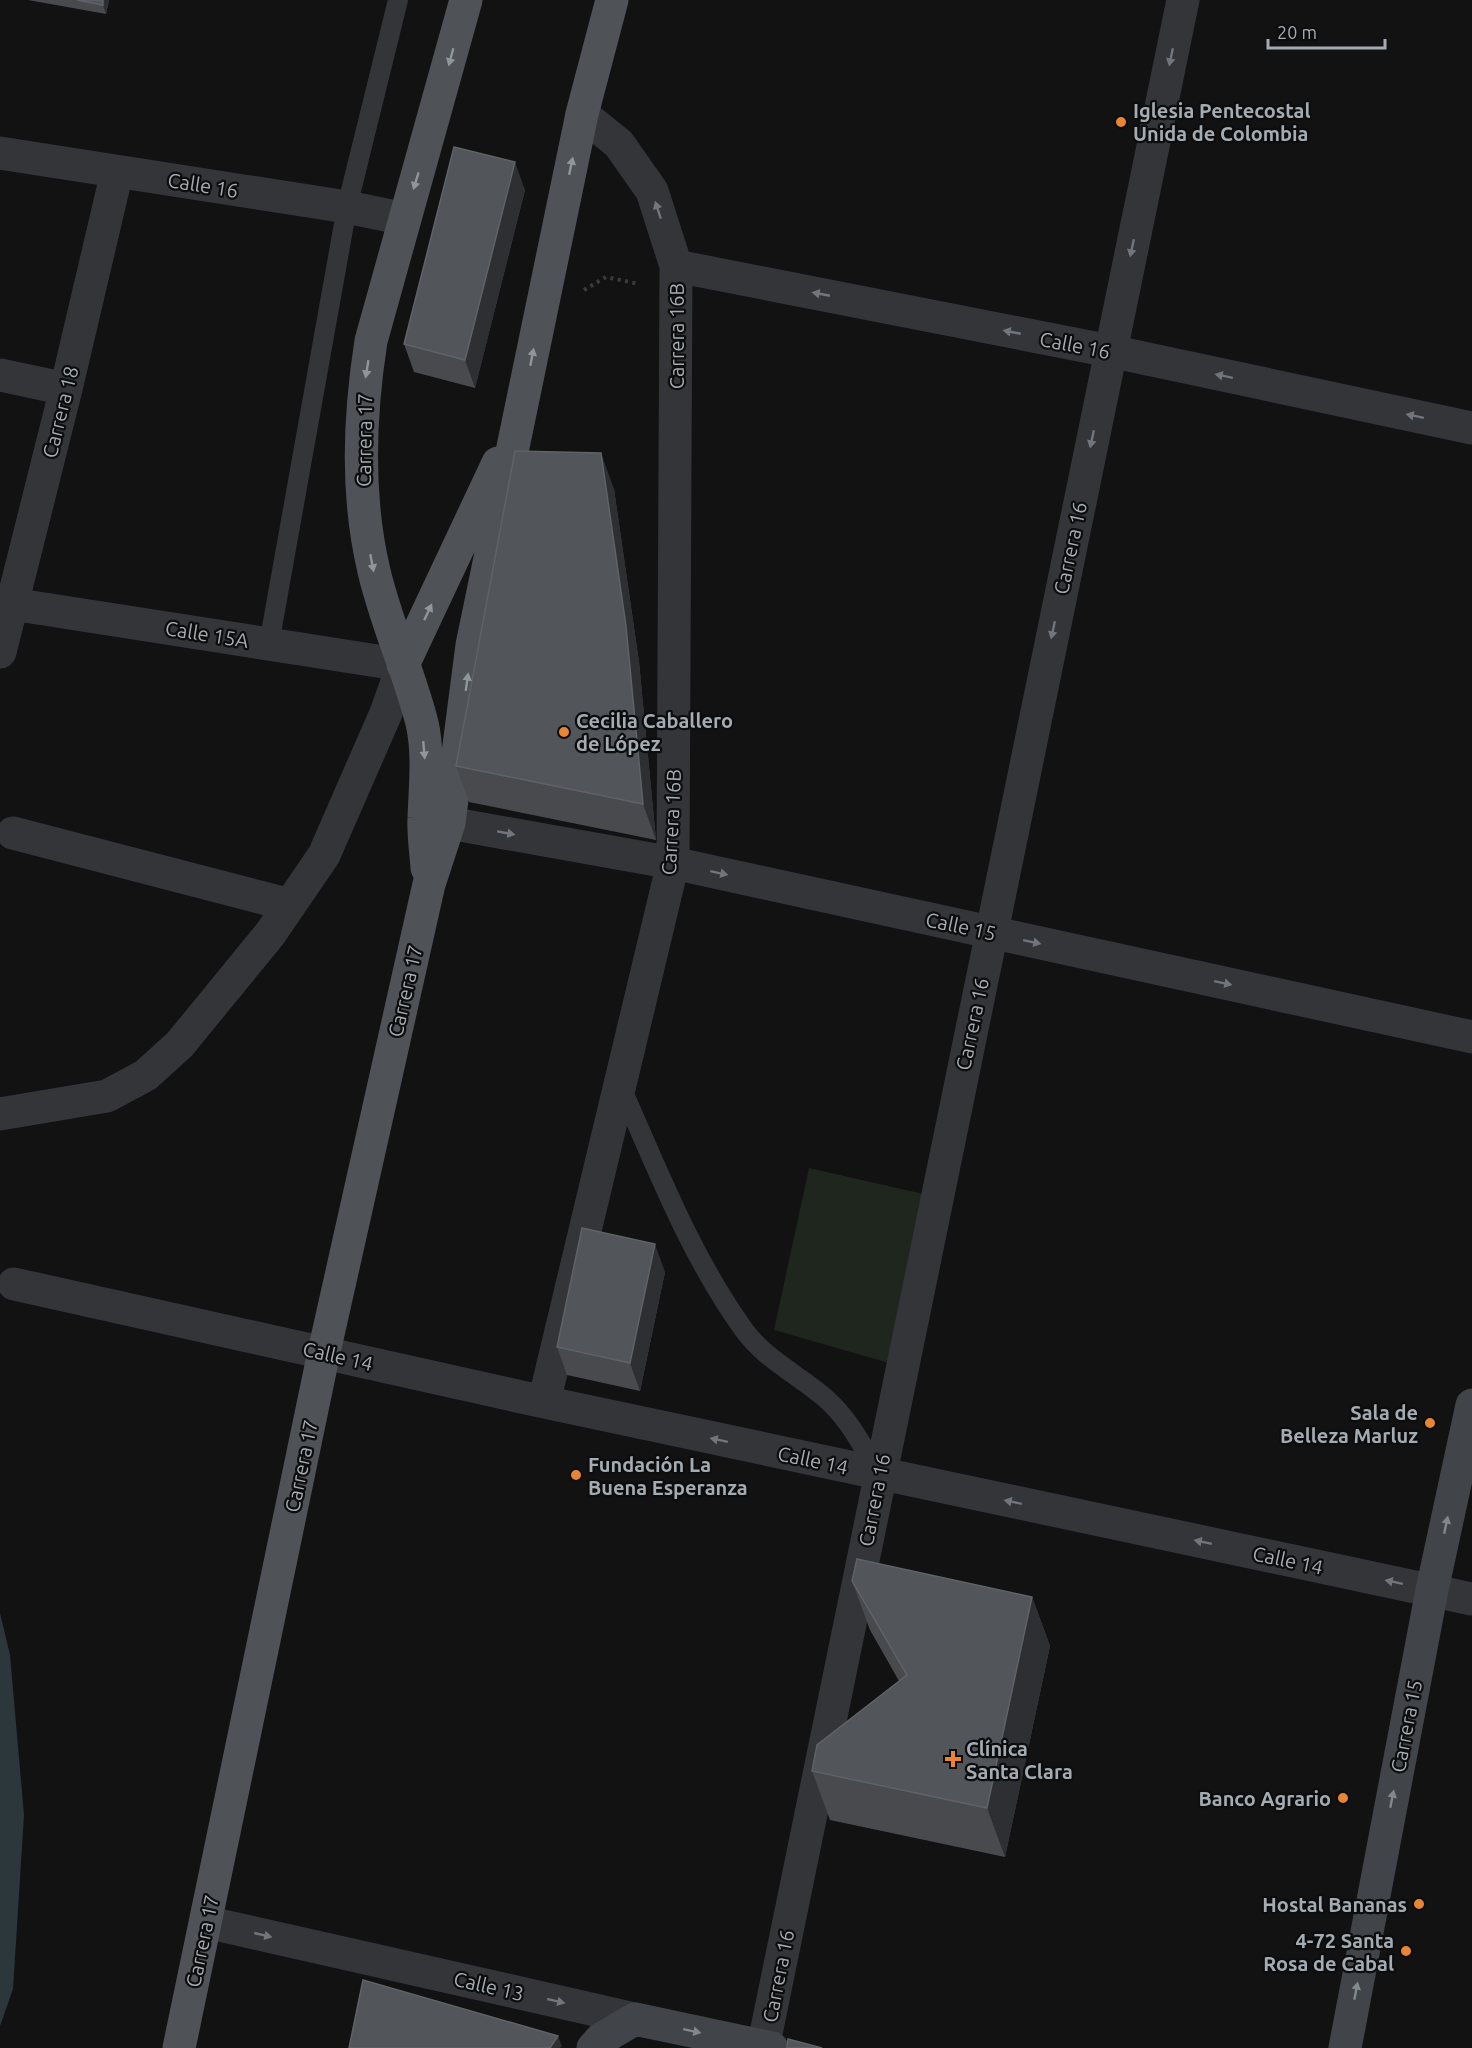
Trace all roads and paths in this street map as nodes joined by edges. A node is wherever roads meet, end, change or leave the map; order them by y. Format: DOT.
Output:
graph roads {
  1 [pos="398,0"];
  2 [pos="466,0"];
  3 [pos="612,0"];
  4 [pos="1183,0"];
  5 [pos="582,114"];
  6 [pos="0,153"];
  7 [pos="117,172"];
  8 [pos="347,207"];
  9 [pos="405,219"];
  10 [pos="676,279"];
  11 [pos="579,299"];
  12 [pos="1110,351"];
  13 [pos="0,375"];
  14 [pos="66,389"];
  15 [pos="521,414"];
  16 [pos="1472,428"];
  17 [pos="12,604"];
  18 [pos="269,644"];
  19 [pos="0,652"];
  20 [pos="403,664"];
  21 [pos="449,823"];
  22 [pos="13,832"];
  23 [pos="673,864"];
  24 [pos="429,884"];
  25 [pos="290,905"];
  26 [pos="991,933"];
  27 [pos="1472,1037"];
  28 [pos="620,1086"];
  29 [pos="3,1113"];
  30 [pos="14,1284"];
  31 [pos="324,1352"];
  32 [pos="544,1402"];
  33 [pos="1472,1405"];
  34 [pos="879,1474"];
  35 [pos="1432,1590"];
  36 [pos="1472,1599"];
  37 [pos="206,1923"];
  38 [pos="634,2019"];
  39 [pos="766,2047"];
  40 [pos="179,2048"];
  41 [pos="592,2048"];
  42 [pos="1346,2048"];
  1 -- 8 [label="lane"];
  2 -- 9 [label="main road, Carrera 17, one-way"];
  3 -- 5 [label="main road, Carrera 17"];
  4 -- 12 [label="street, Carrera 16, one-way"];
  10 -- 5 [label="street, Carrera 16B, one-way"];
  15 -- 5 [label="main road, Carrera 17, one-way"];
  6 -- 7 [label="street, Calle 16"];
  7 -- 8 [label="street, Calle 16"];
  7 -- 14 [label="street, Carrera 18"];
  8 -- 9 [label="street, Calle 16"];
  8 -- 18 [label="lane"];
  9 -- 20 [label="main road, Carrera 17, one-way"];
  10 -- 11 [label="path"];
  12 -- 10 [label="street, Calle 16, one-way"];
  10 -- 23 [label="street, Carrera 16B"];
  16 -- 12 [label="street, Calle 16, one-way"];
  12 -- 26 [label="street, Carrera 16, one-way"];
  13 -- 14 [label="street"];
  14 -- 17 [label="street, Carrera 18"];
  20 -- 15 [label="main road, one-way"];
  21 -- 15 [label="main road, Carrera 17, one-way"];
  17 -- 18 [label="street, Calle 15A"];
  17 -- 19 [label="street, Carrera 18"];
  18 -- 20 [label="street, Calle 15A"];
  20 -- 24 [label="main road, Carrera 17, one-way"];
  20 -- 25 [label="street"];
  21 -- 23 [label="street, Calle 15, one-way"];
  21 -- 24 [label="main road, Carrera 17"];
  22 -- 25 [label="street"];
  23 -- 26 [label="street, Calle 15, one-way"];
  23 -- 28 [label="street, Carrera 16B"];
  24 -- 31 [label="main road, Carrera 17"];
  25 -- 29 [label="street"];
  26 -- 27 [label="street, Calle 15, one-way"];
  26 -- 34 [label="street, Carrera 16"];
  28 -- 32 [label="street, Carrera 16B"];
  28 -- 34 [label="lane"];
  30 -- 31 [label="street, Calle 14"];
  31 -- 32 [label="street, Calle 14"];
  31 -- 37 [label="main road, Carrera 17"];
  34 -- 32 [label="street, Calle 14, one-way"];
  35 -- 33 [label="main road, Carrera 15, one-way"];
  35 -- 34 [label="street, Calle 14, one-way"];
  34 -- 39 [label="street, Carrera 16"];
  35 -- 36 [label="street, Calle 14"];
  42 -- 35 [label="main road, Carrera 15, one-way"];
  37 -- 38 [label="street, Calle 13, one-way"];
  37 -- 40 [label="main road, Carrera 17"];
  38 -- 39 [label="main road, Calle 13, one-way"];
  38 -- 41 [label="main road"];
}
